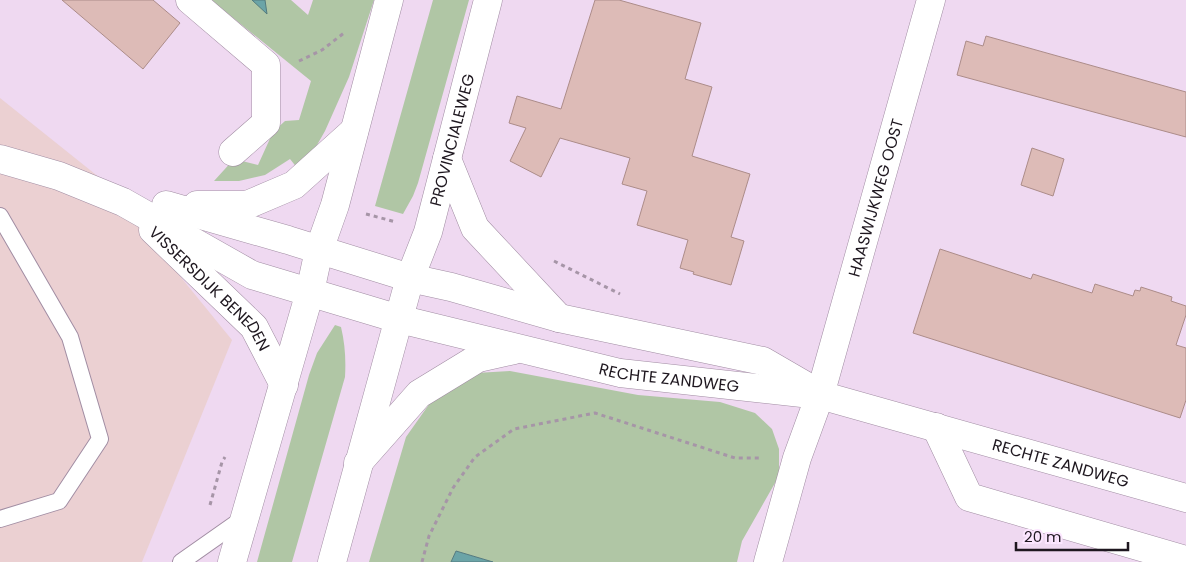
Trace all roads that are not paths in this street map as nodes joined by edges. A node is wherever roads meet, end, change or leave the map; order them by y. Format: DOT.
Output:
graph roads {
  1 [pos="190,0"];
  2 [pos="389,0"];
  3 [pos="488,0"];
  4 [pos="931,0"];
  5 [pos="354,131"];
  6 [pos="233,152"];
  7 [pos="0,159"];
  8 [pos="447,159"];
  9 [pos="124,202"];
  10 [pos="166,205"];
  11 [pos="0,216"];
  12 [pos="319,250"];
  13 [pos="410,278"];
  14 [pos="310,292"];
  15 [pos="559,318"];
  16 [pos="399,319"];
  17 [pos="520,348"];
  18 [pos="284,385"];
  19 [pos="820,395"];
  20 [pos="936,427"];
  21 [pos="358,463"];
  22 [pos="1186,498"];
  23 [pos="245,517"];
  24 [pos="0,519"];
  25 [pos="1186,560"];
  26 [pos="181,562"];
  27 [pos="232,562"];
  28 [pos="332,562"];
  29 [pos="768,562"];
  1 -- 6 [label="street"];
  2 -- 5 [label="street"];
  3 -- 8 [label="street, PROVINCIALEWEG"];
  4 -- 19 [label="street, HAASWIJKWEG OOST"];
  5 -- 10 [label="street, VISSERSDIJK BENEDEN"];
  5 -- 12 [label="street"];
  7 -- 9 [label="street, VISSERSDIJK BENEDEN"];
  8 -- 13 [label="street, PROVINCIALEWEG"];
  8 -- 15 [label="street"];
  9 -- 10 [label="street, VISSERSDIJK BENEDEN"];
  9 -- 14 [label="street, VISSERSDIJK BENEDEN"];
  9 -- 18 [label="street, VISSERSDIJK BENEDEN"];
  10 -- 12 [label="street, VISSERSDIJK BENEDEN"];
  11 -- 24 [label="lane"];
  12 -- 13 [label="street"];
  12 -- 14 [label="street"];
  13 -- 15 [label="street, RECHTE ZANDWEG"];
  13 -- 16 [label="street, PROVINCIALEWEG"];
  14 -- 16 [label="street"];
  14 -- 18 [label="street"];
  15 -- 19 [label="street, RECHTE ZANDWEG"];
  16 -- 17 [label="street, RECHTE ZANDWEG"];
  16 -- 21 [label="street, PROVINCIALEWEG"];
  17 -- 19 [label="street, RECHTE ZANDWEG"];
  17 -- 21 [label="street, RECHTE ZANDWEG"];
  18 -- 23 [label="street"];
  19 -- 20 [label="street, RECHTE ZANDWEG"];
  19 -- 29 [label="street, HAASWIJKWEG OOST"];
  20 -- 22 [label="street, RECHTE ZANDWEG"];
  20 -- 25 [label="street"];
  21 -- 28 [label="street, PROVINCIALEWEG"];
  23 -- 26 [label="lane"];
  23 -- 27 [label="street"];
}
